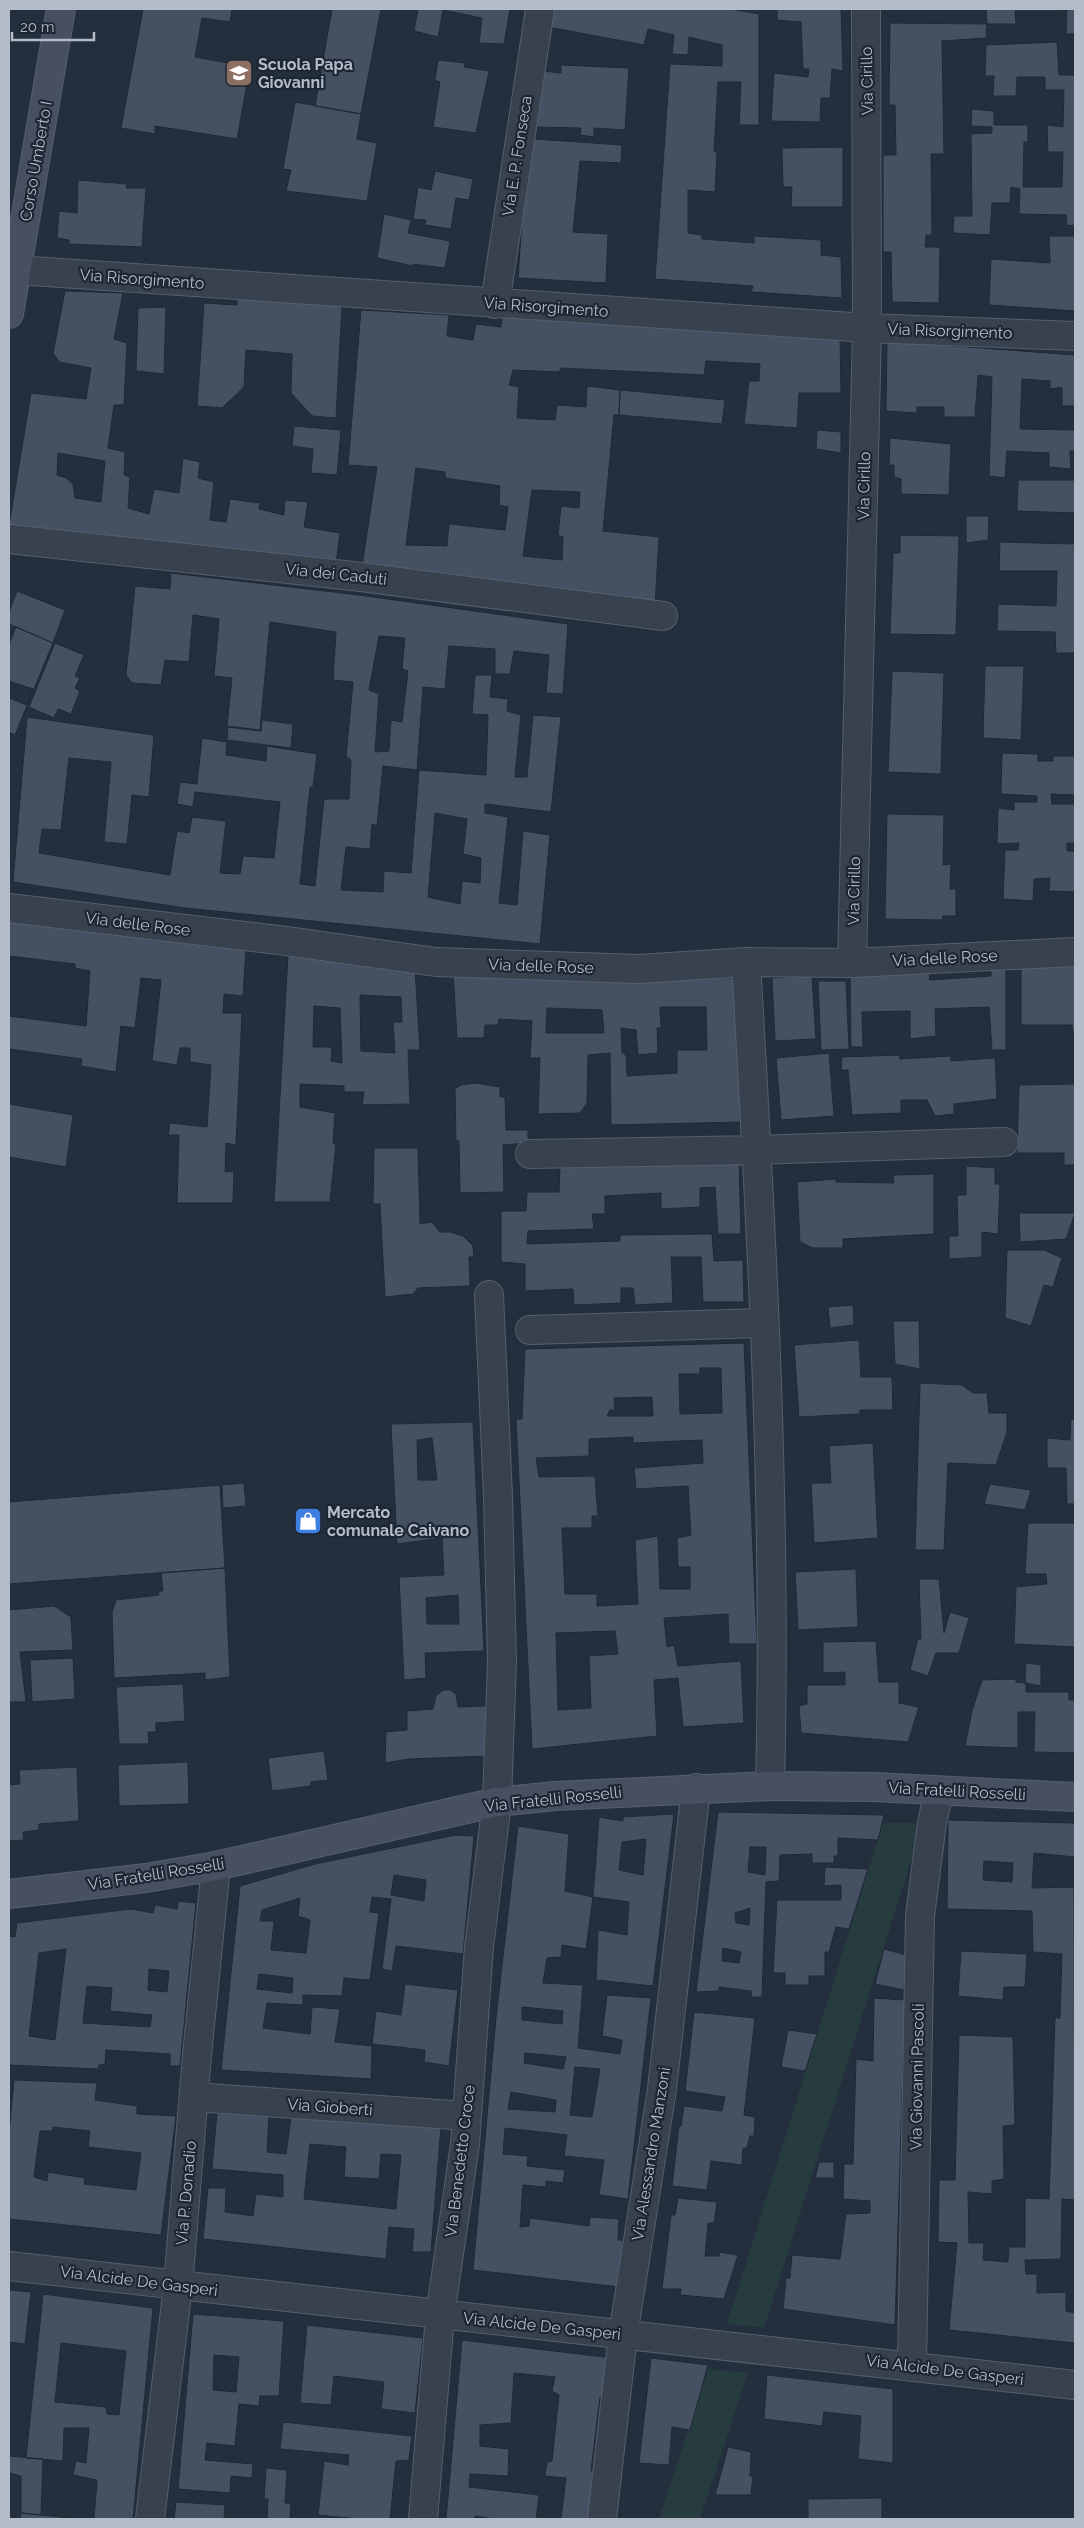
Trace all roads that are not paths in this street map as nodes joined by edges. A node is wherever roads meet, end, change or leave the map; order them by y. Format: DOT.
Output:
graph roads {
  1 [pos="62,9"];
  2 [pos="540,9"];
  3 [pos="866,9"];
  4 [pos="12,291"];
  5 [pos="494,304"];
  6 [pos="867,328"];
  7 [pos="1075,336"];
  8 [pos="9,539"];
  9 [pos="663,616"];
  10 [pos="9,908"];
  11 [pos="1075,952"];
  12 [pos="746,962"];
  13 [pos="852,963"];
  14 [pos="1004,1142"];
  15 [pos="757,1150"];
  16 [pos="530,1154"];
  17 [pos="489,1295"];
  18 [pos="764,1323"];
  19 [pos="530,1330"];
  20 [pos="770,1786"];
  21 [pos="696,1788"];
  22 [pos="938,1791"];
  23 [pos="1075,1797"];
  24 [pos="497,1802"];
  25 [pos="216,1866"];
  26 [pos="9,1894"];
  27 [pos="194,2097"];
  28 [pos="467,2116"];
  29 [pos="9,2266"];
  30 [pos="178,2286"];
  31 [pos="440,2316"];
  32 [pos="623,2335"];
  33 [pos="912,2365"];
  34 [pos="1075,2385"];
  35 [pos="150,2519"];
  36 [pos="423,2519"];
  37 [pos="602,2519"];
  1 -- 4 [label="main road, Corso Umberto I"];
  2 -- 5 [label="street, Via E. P. Fonseca"];
  3 -- 6 [label="street, Via Cirillo"];
  4 -- 5 [label="street, Via Risorgimento"];
  5 -- 6 [label="street, Via Risorgimento"];
  6 -- 7 [label="street, Via Risorgimento"];
  6 -- 13 [label="street, Via Cirillo"];
  8 -- 9 [label="street, Via dei Caduti"];
  10 -- 12 [label="street, Via delle Rose"];
  11 -- 13 [label="street, Via delle Rose"];
  12 -- 13 [label="street, Via delle Rose"];
  12 -- 15 [label="street"];
  14 -- 15 [label="street"];
  15 -- 16 [label="street"];
  15 -- 18 [label="street"];
  17 -- 24 [label="street, Via Benedetto Croce"];
  18 -- 19 [label="street"];
  18 -- 20 [label="street"];
  20 -- 21 [label="main road, Via Fratelli Rosselli"];
  20 -- 22 [label="main road, Via Fratelli Rosselli"];
  21 -- 24 [label="main road, Via Fratelli Rosselli"];
  21 -- 32 [label="street, Via Alessandro Manzoni"];
  22 -- 23 [label="main road, Via Fratelli Rosselli"];
  22 -- 33 [label="street, Via Giovanni Pascoli"];
  24 -- 25 [label="main road, Via Fratelli Rosselli"];
  24 -- 28 [label="street, Via Benedetto Croce"];
  25 -- 26 [label="main road, Via Fratelli Rosselli"];
  25 -- 27 [label="street, Via P. Donadio"];
  27 -- 28 [label="street, Via Gioberti"];
  27 -- 30 [label="street, Via P. Donadio"];
  28 -- 31 [label="street, Via Benedetto Croce"];
  29 -- 30 [label="street, Via Alcide De Gasperi"];
  30 -- 31 [label="street, Via Alcide De Gasperi"];
  30 -- 35 [label="street, Via P. Donadio"];
  31 -- 32 [label="street, Via Alcide De Gasperi"];
  31 -- 36 [label="street, Via Benedetto Croce"];
  32 -- 33 [label="street, Via Alcide De Gasperi"];
  32 -- 37 [label="street, Via Alessandro Manzoni"];
  33 -- 34 [label="street, Via Alcide De Gasperi"];
}
